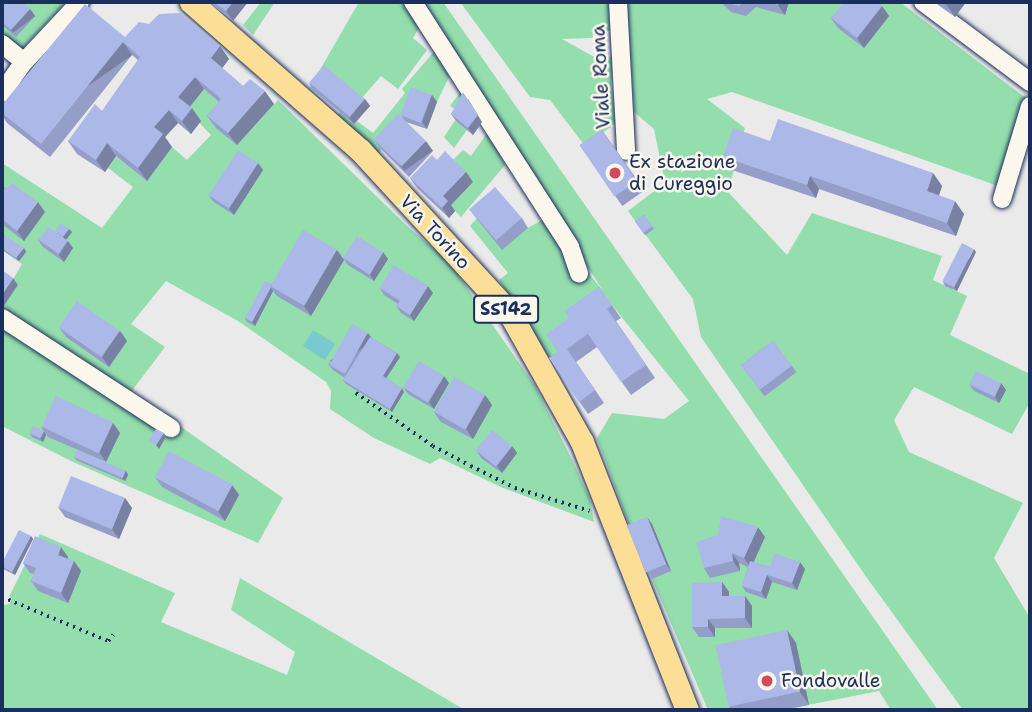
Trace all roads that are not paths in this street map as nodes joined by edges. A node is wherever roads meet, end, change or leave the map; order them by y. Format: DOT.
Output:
graph roads {
  1 [pos="80,2"];
  2 [pos="191,2"];
  3 [pos="413,2"];
  4 [pos="618,2"];
  5 [pos="923,2"];
  6 [pos="2,44"];
  7 [pos="24,62"];
  8 [pos="1030,82"];
  9 [pos="2,93"];
  10 [pos="1030,106"];
  11 [pos="626,151"];
  12 [pos="1002,199"];
  13 [pos="579,273"];
  14 [pos="2,318"];
  15 [pos="171,428"];
  16 [pos="687,710"];
  1 -- 7 [label="street"];
  2 -- 16 [label="main road, Via Torino / SS142"];
  3 -- 13 [label="street"];
  4 -- 11 [label="street, Viale Roma"];
  5 -- 8 [label="street"];
  6 -- 7 [label="street"];
  7 -- 9 [label="street"];
  10 -- 12 [label="street"];
  14 -- 15 [label="street"];
}
